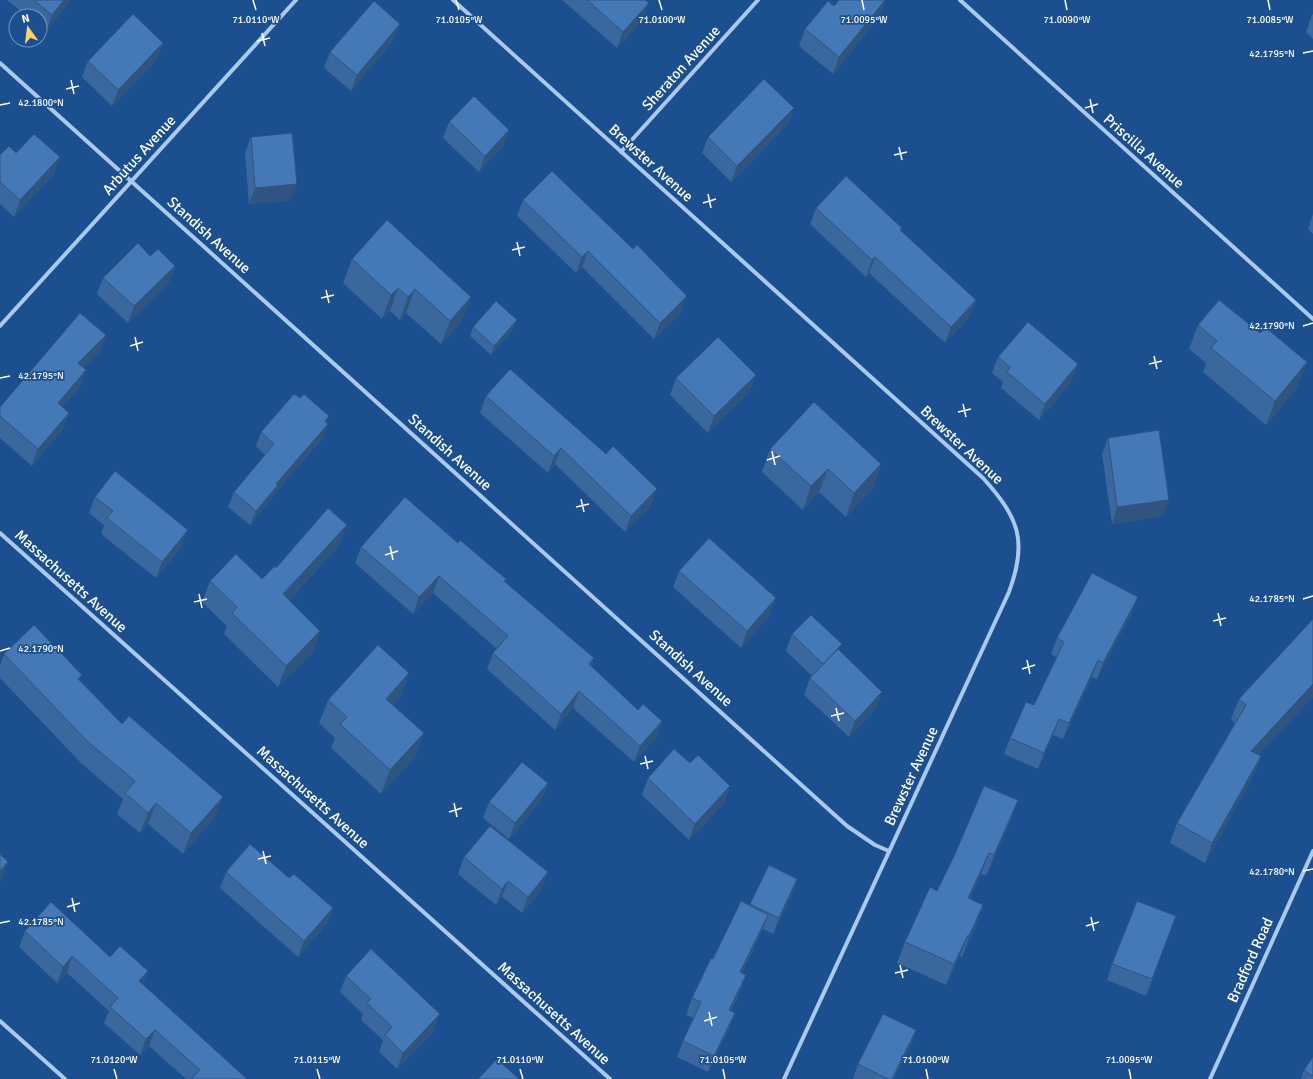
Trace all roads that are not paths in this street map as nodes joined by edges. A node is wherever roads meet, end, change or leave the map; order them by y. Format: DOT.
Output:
graph roads {
  1 [pos="296,0"];
  2 [pos="453,0"];
  3 [pos="758,0"];
  4 [pos="960,0"];
  5 [pos="0,63"];
  6 [pos="621,152"];
  7 [pos="132,181"];
  8 [pos="1313,319"];
  9 [pos="0,326"];
  10 [pos="0,533"];
  11 [pos="889,851"];
  12 [pos="1313,851"];
  13 [pos="0,1020"];
  14 [pos="65,1079"];
  15 [pos="610,1079"];
  16 [pos="784,1079"];
  17 [pos="1210,1079"];
  1 -- 7 [label="street, Arbutus Avenue"];
  2 -- 6 [label="street, Brewster Avenue"];
  3 -- 6 [label="street, Sheraton Avenue"];
  4 -- 8 [label="street, Priscilla Avenue"];
  5 -- 7 [label="street, Standish Avenue"];
  6 -- 11 [label="street, Brewster Avenue"];
  7 -- 9 [label="street, Arbutus Avenue"];
  7 -- 11 [label="street, Standish Avenue"];
  10 -- 15 [label="street, Massachusetts Avenue"];
  11 -- 16 [label="street, Brewster Avenue"];
  12 -- 17 [label="street, Bradford Road"];
  13 -- 14 [label="street"];
}
